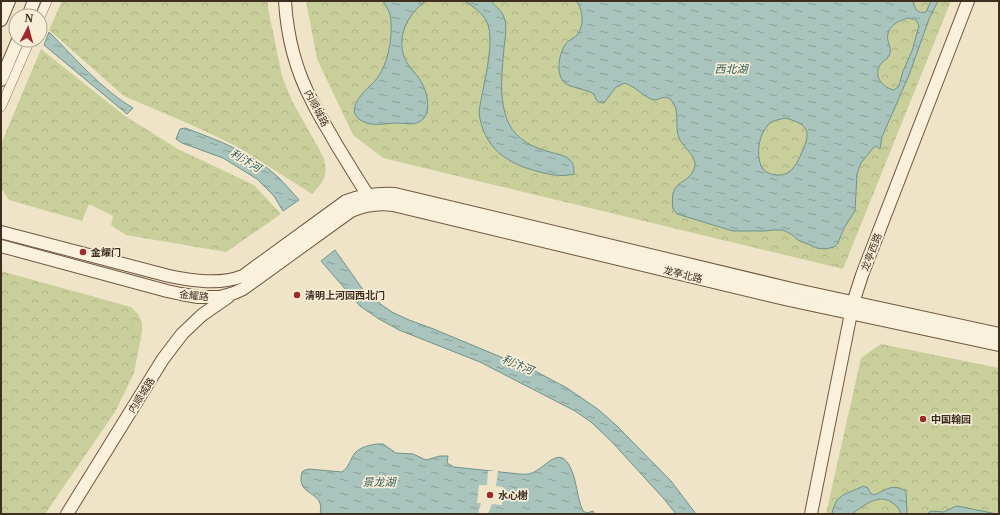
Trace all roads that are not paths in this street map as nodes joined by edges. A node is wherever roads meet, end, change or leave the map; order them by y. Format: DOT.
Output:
graph roads {
  1 [pos="9,1"];
  2 [pos="285,1"];
  3 [pos="968,1"];
  4 [pos="1,20"];
  5 [pos="15,48"];
  6 [pos="27,48"];
  7 [pos="1,80"];
  8 [pos="1,107"];
  9 [pos="370,201"];
  10 [pos="1,232"];
  11 [pos="1,246"];
  12 [pos="234,293"];
  13 [pos="852,308"];
  14 [pos="999,334"];
  15 [pos="999,345"];
  16 [pos="67,514"];
  17 [pos="811,514"];
  1 -- 4 [label="main road"];
  2 -- 9 [label="main road, 内顺城路"];
  3 -- 13 [label="main road, 龙亭西路"];
  5 -- 7 [label="main road"];
  6 -- 8 [label="street"];
  9 -- 10 [label="main road, 金耀路"];
  9 -- 12 [label="main road, 金耀路"];
  9 -- 13 [label="main road, 龙亭北路"];
  11 -- 12 [label="main road, 金耀路"];
  12 -- 16 [label="main road, 内顺城路"];
  13 -- 14 [label="main road, 龙亭北路"];
  13 -- 15 [label="main road, 龙亭北路"];
  13 -- 17 [label="main road, 龙亭西路"];
}
